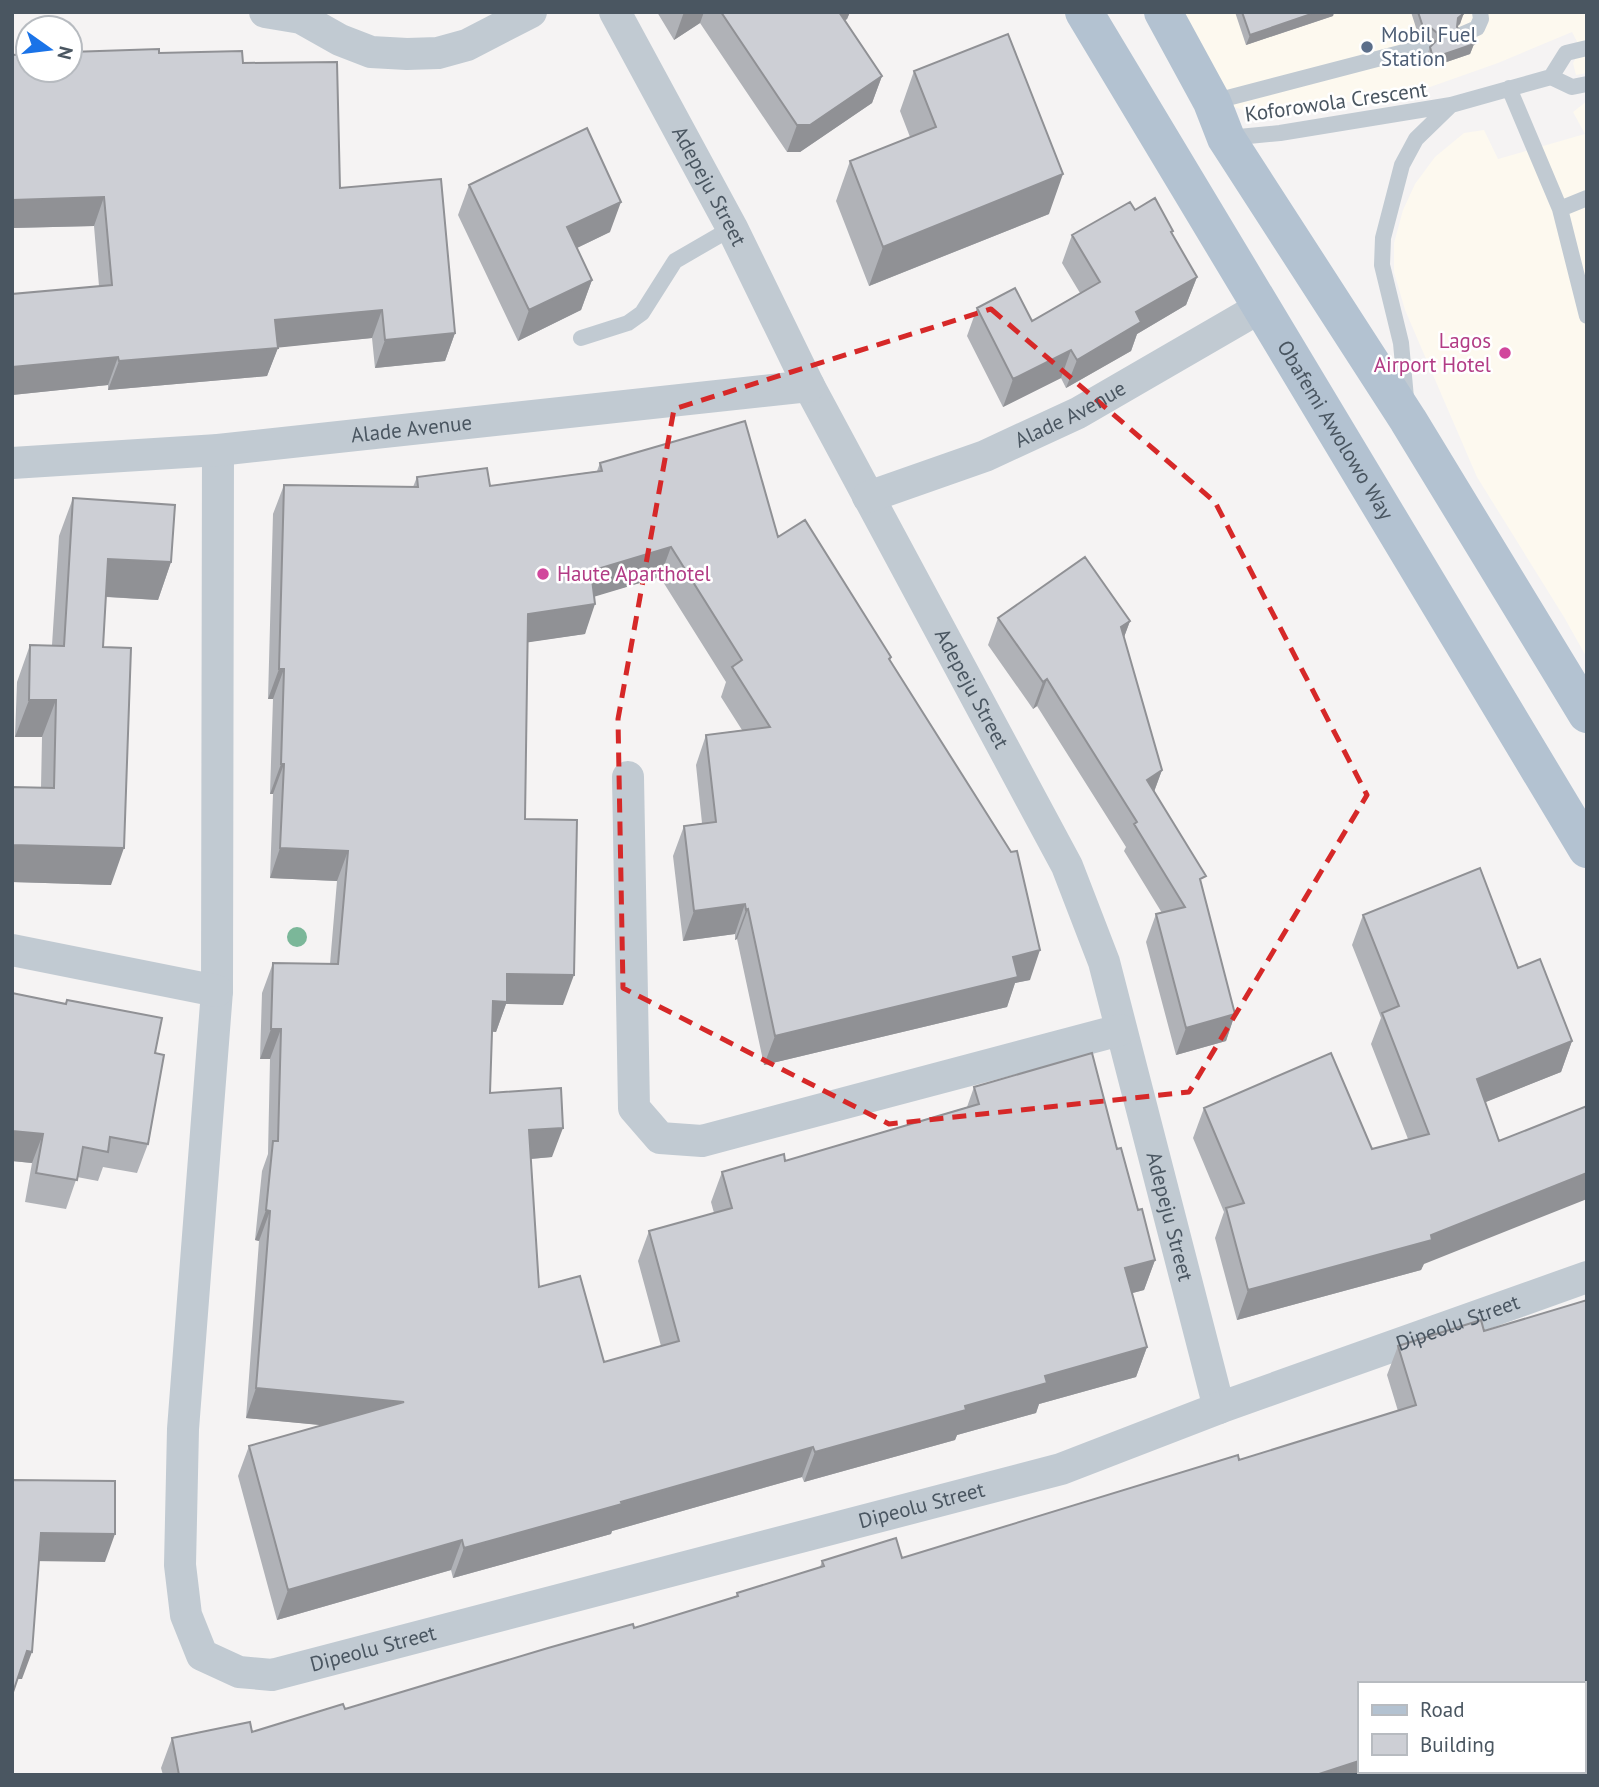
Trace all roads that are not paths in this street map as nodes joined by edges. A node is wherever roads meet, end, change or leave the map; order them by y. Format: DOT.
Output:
graph roads {
  1 [pos="265,12"];
  2 [pos="531,12"];
  3 [pos="615,12"];
  4 [pos="1084,12"];
  5 [pos="1163,12"];
  6 [pos="1480,12"];
  7 [pos="1463,34"];
  8 [pos="1423,47"];
  9 [pos="1587,48"];
  10 [pos="1551,77"];
  11 [pos="1587,84"];
  12 [pos="1509,88"];
  13 [pos="1212,102"];
  14 [pos="1451,106"];
  15 [pos="1226,138"];
  16 [pos="1587,198"];
  17 [pos="1560,209"];
  18 [pos="732,228"];
  19 [pos="1261,307"];
  20 [pos="1587,316"];
  21 [pos="581,338"];
  22 [pos="809,386"];
  23 [pos="1408,420"];
  24 [pos="218,450"];
  25 [pos="14,468"];
  26 [pos="868,497"];
  27 [pos="1587,714"];
  28 [pos="628,777"];
  29 [pos="1587,849"];
  30 [pos="12,950"];
  31 [pos="217,992"];
  32 [pos="1121,1030"];
  33 [pos="1587,1277"];
  34 [pos="1219,1408"];
  1 -- 2 [label="street"];
  3 -- 18 [label="street, Adepeju Street"];
  4 -- 19 [label="main road, Obafemi Awolowo Way"];
  5 -- 13 [label="main road"];
  6 -- 7 [label="lane"];
  8 -- 13 [label="lane"];
  9 -- 10 [label="lane"];
  10 -- 11 [label="lane, Koforowola Crescent"];
  10 -- 12 [label="lane, Koforowola Crescent"];
  12 -- 14 [label="lane, Koforowola Crescent"];
  12 -- 17 [label="lane"];
  13 -- 15 [label="main road"];
  14 -- 15 [label="lane, Koforowola Crescent"];
  14 -- 23 [label="lane, Koforowola Crescent"];
  15 -- 23 [label="main road"];
  16 -- 17 [label="lane"];
  17 -- 20 [label="lane"];
  18 -- 21 [label="lane"];
  18 -- 22 [label="street, Adepeju Street"];
  19 -- 26 [label="street, Alade Avenue"];
  19 -- 29 [label="main road, Obafemi Awolowo Way"];
  22 -- 24 [label="street, Alade Avenue"];
  22 -- 26 [label="street, Adepeju Street"];
  23 -- 27 [label="main road"];
  24 -- 25 [label="street, Alade Avenue"];
  24 -- 31 [label="street"];
  26 -- 32 [label="street, Adepeju Street"];
  28 -- 32 [label="street"];
  30 -- 31 [label="street"];
  31 -- 34 [label="street, Dipeolu Street"];
  32 -- 34 [label="street, Adepeju Street"];
  33 -- 34 [label="street, Dipeolu Street"];
}
